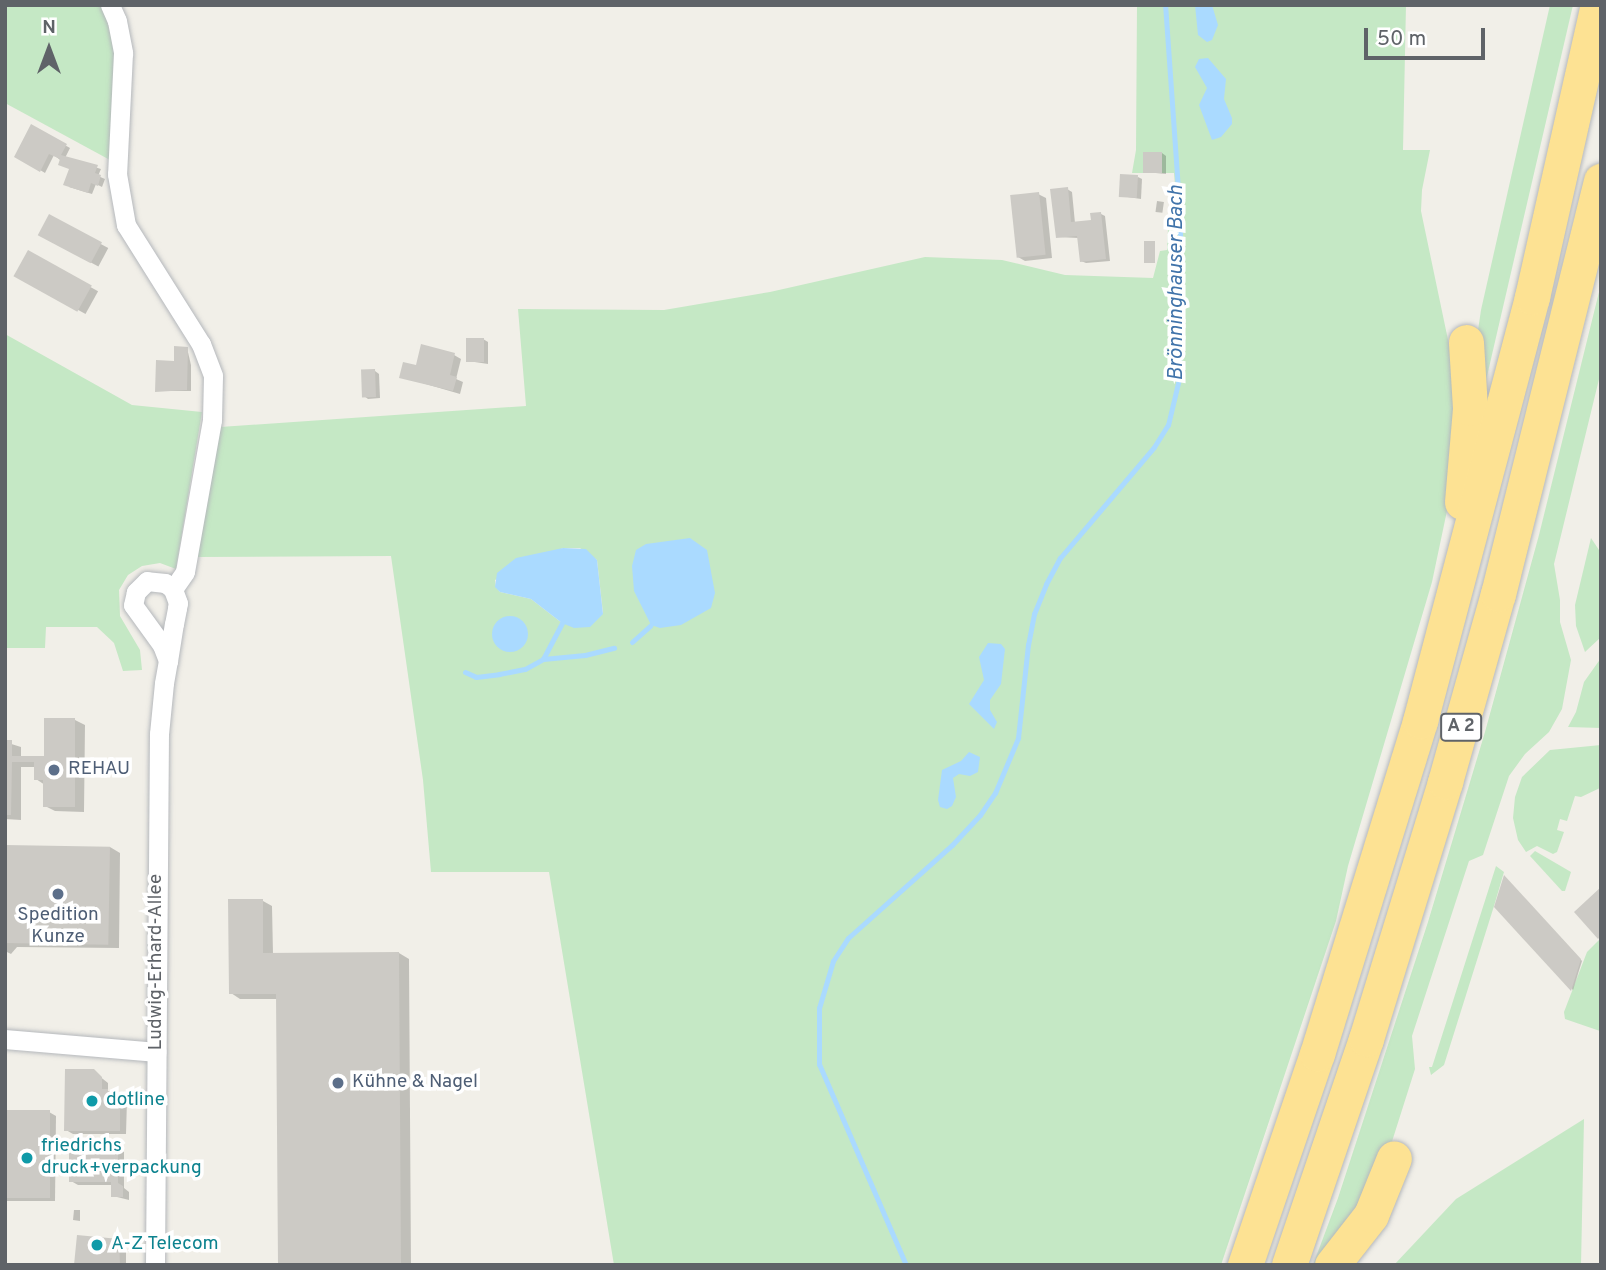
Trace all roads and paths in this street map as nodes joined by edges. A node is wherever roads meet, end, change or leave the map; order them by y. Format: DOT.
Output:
graph roads {
  1 [pos="110,5"];
  2 [pos="1598,5"];
  3 [pos="1601,181"];
  4 [pos="1466,342"];
  5 [pos="173,589"];
  6 [pos="1455,594"];
  7 [pos="167,661"];
  8 [pos="5,1039"];
  9 [pos="156,1052"];
  10 [pos="1394,1158"];
  11 [pos="155,1265"];
  12 [pos="1245,1265"];
  13 [pos="1289,1265"];
  14 [pos="1332,1265"];
  1 -- 5 [label="street"];
  2 -- 6 [label="highway, A 2"];
  3 -- 13 [label="highway, A 2"];
  4 -- 6 [label="highway"];
  5 -- 7 [label="street, Ludwig-Erhard-Allee"];
  5 -- 7 [label="street"];
  6 -- 12 [label="highway, A 2"];
  7 -- 9 [label="street, Ludwig-Erhard-Allee"];
  8 -- 9 [label="street"];
  9 -- 11 [label="street, Ludwig-Erhard-Allee"];
  10 -- 14 [label="highway"];
}
